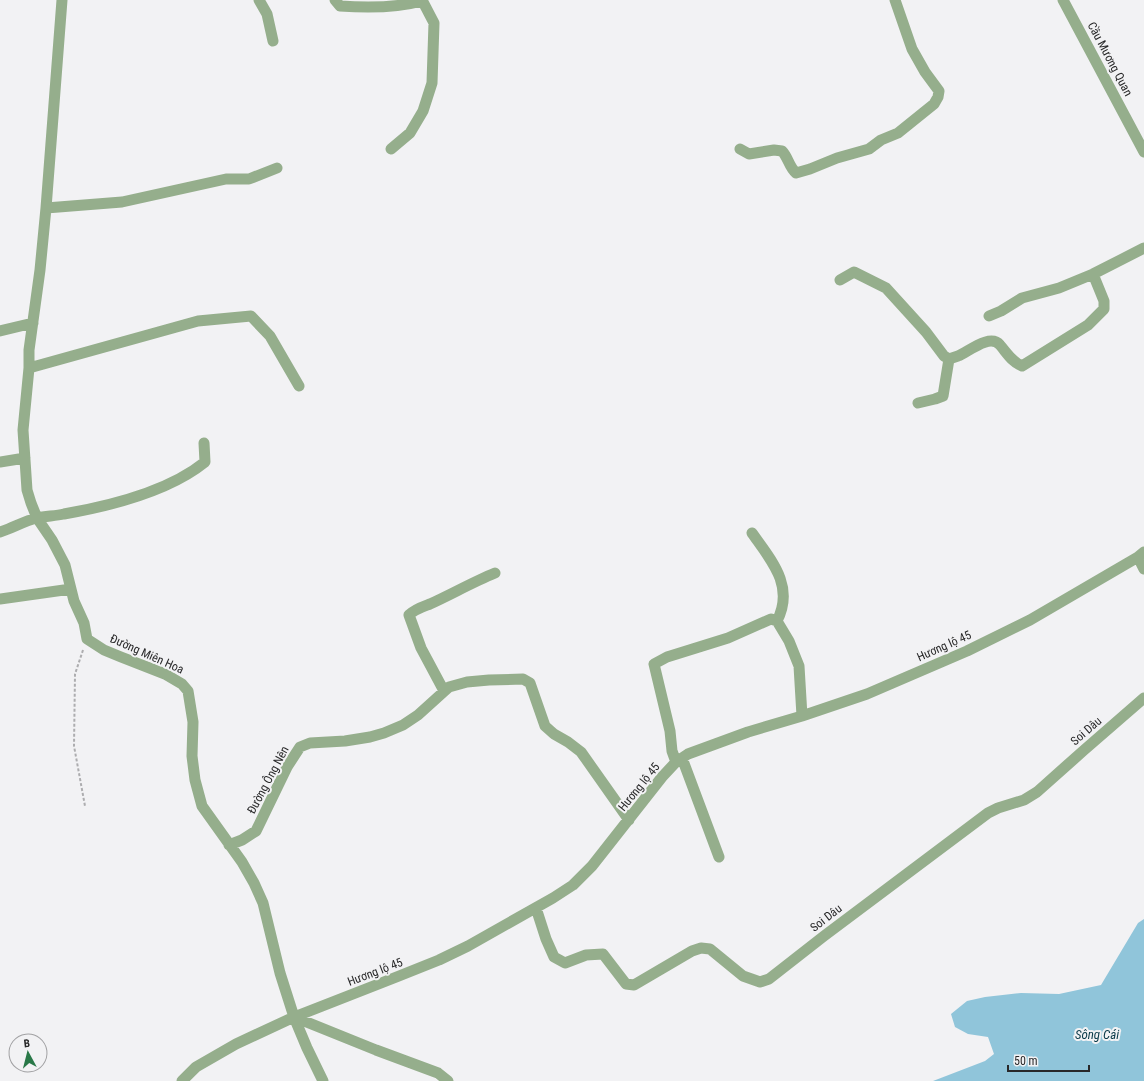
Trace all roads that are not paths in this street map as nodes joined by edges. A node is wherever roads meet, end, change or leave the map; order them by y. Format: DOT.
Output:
graph roads {
  1 [pos="62,0"];
  2 [pos="259,0"];
  3 [pos="335,0"];
  4 [pos="895,0"];
  5 [pos="1063,0"];
  6 [pos="422,1"];
  7 [pos="274,41"];
  8 [pos="391,149"];
  9 [pos="740,149"];
  10 [pos="1144,152"];
  11 [pos="277,168"];
  12 [pos="46,208"];
  13 [pos="1144,248"];
  14 [pos="1093,274"];
  15 [pos="840,280"];
  16 [pos="989,316"];
  17 [pos="33,323"];
  18 [pos="0,331"];
  19 [pos="949,359"];
  20 [pos="29,368"];
  21 [pos="299,386"];
  22 [pos="918,403"];
  23 [pos="204,443"];
  24 [pos="25,458"];
  25 [pos="0,462"];
  26 [pos="37,518"];
  27 [pos="0,532"];
  28 [pos="752,534"];
  29 [pos="1141,555"];
  30 [pos="1144,569"];
  31 [pos="495,573"];
  32 [pos="71,589"];
  33 [pos="0,600"];
  34 [pos="776,621"];
  35 [pos="444,691"];
  36 [pos="1144,698"];
  37 [pos="802,716"];
  38 [pos="679,760"];
  39 [pos="629,820"];
  40 [pos="229,844"];
  41 [pos="720,857"];
  42 [pos="536,908"];
  43 [pos="294,1017"];
  44 [pos="182,1081"];
  45 [pos="323,1081"];
  46 [pos="448,1081"];
  1 -- 12 [label="street"];
  2 -- 7 [label="street"];
  3 -- 6 [label="street"];
  4 -- 9 [label="street"];
  5 -- 10 [label="street, Cầu Mương Quan"];
  6 -- 8 [label="street"];
  11 -- 12 [label="street"];
  12 -- 17 [label="street"];
  13 -- 14 [label="street"];
  14 -- 16 [label="street"];
  14 -- 19 [label="street"];
  15 -- 19 [label="street"];
  17 -- 18 [label="street"];
  17 -- 20 [label="street"];
  19 -- 22 [label="street"];
  20 -- 21 [label="street"];
  20 -- 24 [label="street"];
  23 -- 26 [label="street"];
  24 -- 25 [label="street"];
  24 -- 26 [label="street"];
  26 -- 27 [label="street"];
  26 -- 32 [label="street"];
  28 -- 34 [label="street"];
  29 -- 30 [label="street"];
  29 -- 37 [label="street, Hương lộ 45"];
  31 -- 35 [label="street"];
  32 -- 33 [label="street"];
  32 -- 40 [label="street, Đường Miên Hoa"];
  34 -- 37 [label="street"];
  34 -- 38 [label="street"];
  35 -- 39 [label="street, Đường Ông Nên"];
  35 -- 40 [label="street, Đường Ông Nên"];
  36 -- 42 [label="street, Soi Dâu"];
  37 -- 38 [label="street, Hương lộ 45"];
  38 -- 39 [label="street, Hương lộ 45"];
  38 -- 41 [label="street"];
  39 -- 42 [label="street, Hương lộ 45"];
  40 -- 43 [label="street, Đường Miên Hoa"];
  42 -- 43 [label="street, Hương lộ 45"];
  43 -- 44 [label="street, Hương lộ 45"];
  43 -- 45 [label="street, Đường Miên Hoa"];
  43 -- 46 [label="street"];
}
